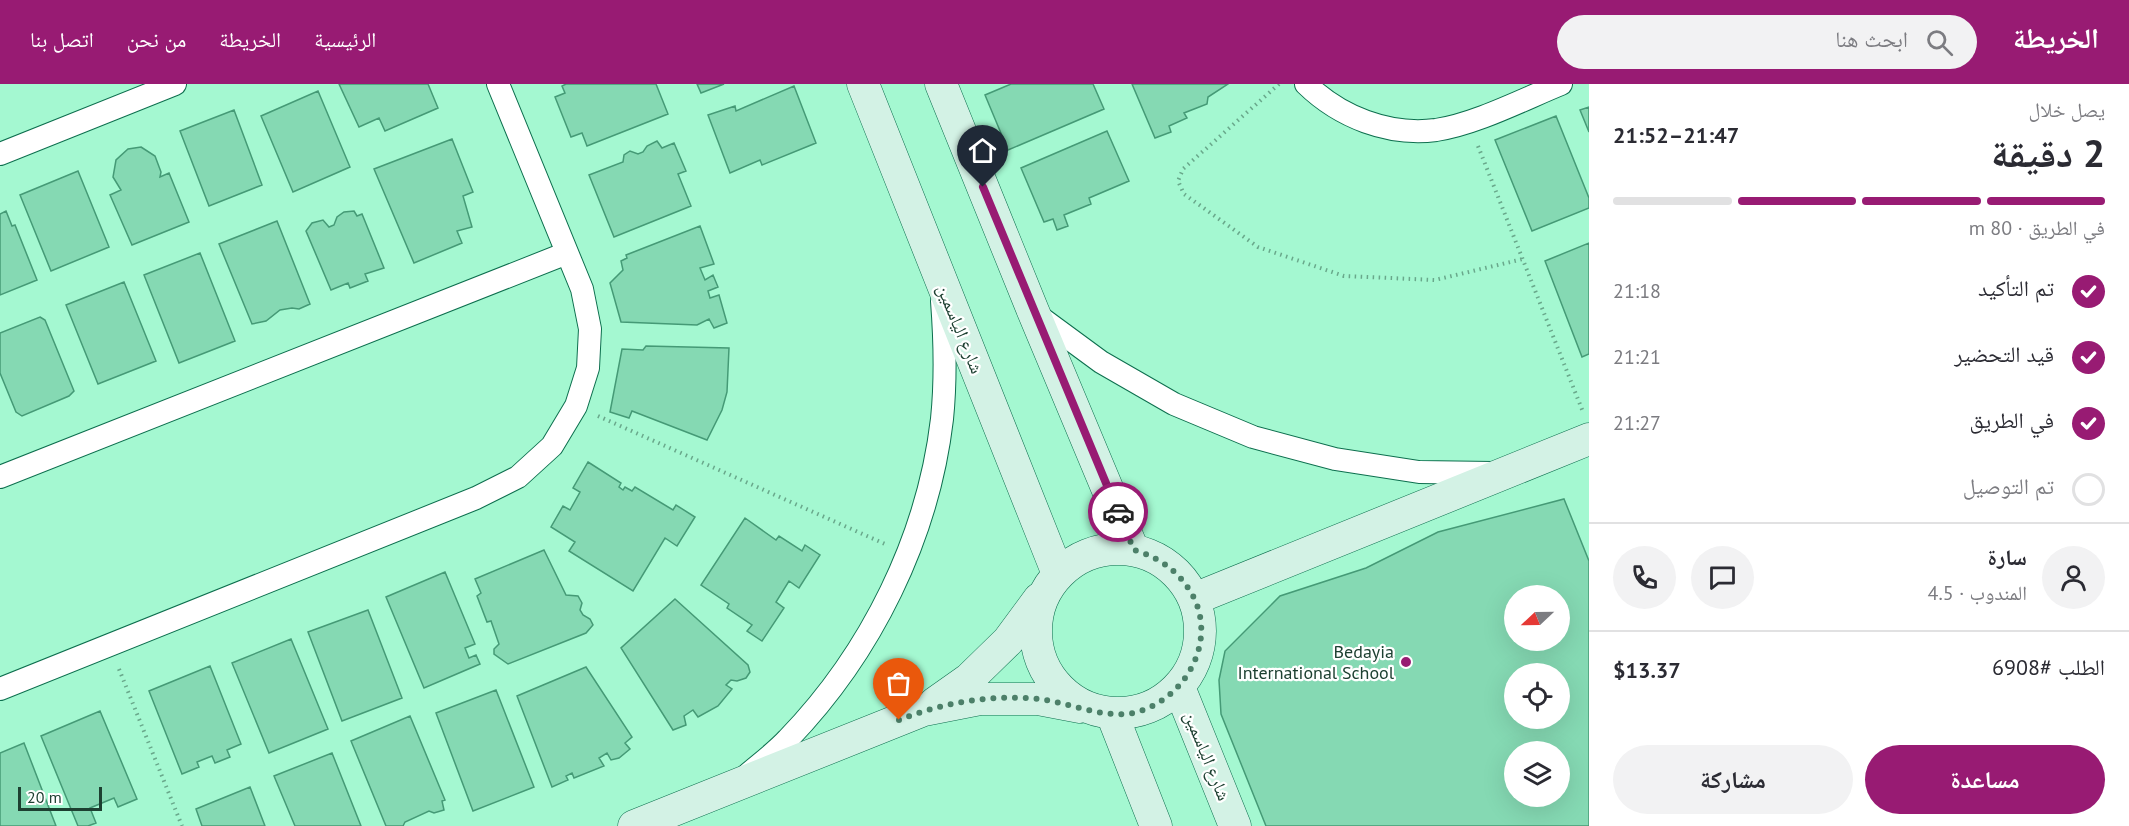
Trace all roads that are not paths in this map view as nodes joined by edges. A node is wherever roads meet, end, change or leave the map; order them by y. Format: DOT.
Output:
graph roads {
  1 [pos="175,84"];
  2 [pos="498,84"];
  3 [pos="862,84"];
  4 [pos="941,84"];
  5 [pos="1306,84"];
  6 [pos="1562,84"];
  7 [pos="0,154"];
  8 [pos="567,253"];
  9 [pos="941,281"];
  10 [pos="1033,311"];
  11 [pos="1587,427"];
  12 [pos="1504,473"];
  13 [pos="0,477"];
  14 [pos="1134,550"];
  15 [pos="1052,582"];
  16 [pos="1194,599"];
  17 [pos="1179,687"];
  18 [pos="0,689"];
  19 [pos="924,710"];
  20 [pos="1101,711"];
  21 [pos="737,784"];
  22 [pos="668,820"];
  23 [pos="634,826"];
  24 [pos="1156,826"];
  25 [pos="1235,826"];
  1 -- 7 [label="street"];
  2 -- 8 [label="street"];
  3 -- 9 [label="street, شارع الياسمين"];
  4 -- 10 [label="street"];
  5 -- 6 [label="street"];
  8 -- 13 [label="street"];
  8 -- 18 [label="street"];
  9 -- 15 [label="street, شارع الياسمين"];
  9 -- 21 [label="street"];
  10 -- 12 [label="street"];
  10 -- 14 [label="street"];
  11 -- 12 [label="street"];
  12 -- 16 [label="street"];
  14 -- 15 [label="street"];
  14 -- 16 [label="street"];
  15 -- 19 [label="street"];
  15 -- 20 [label="street"];
  16 -- 17 [label="street"];
  17 -- 20 [label="street"];
  17 -- 25 [label="street, شارع الياسمين"];
  19 -- 20 [label="street"];
  19 -- 21 [label="street"];
  20 -- 24 [label="street"];
  21 -- 22 [label="street"];
  22 -- 23 [label="street"];
}
